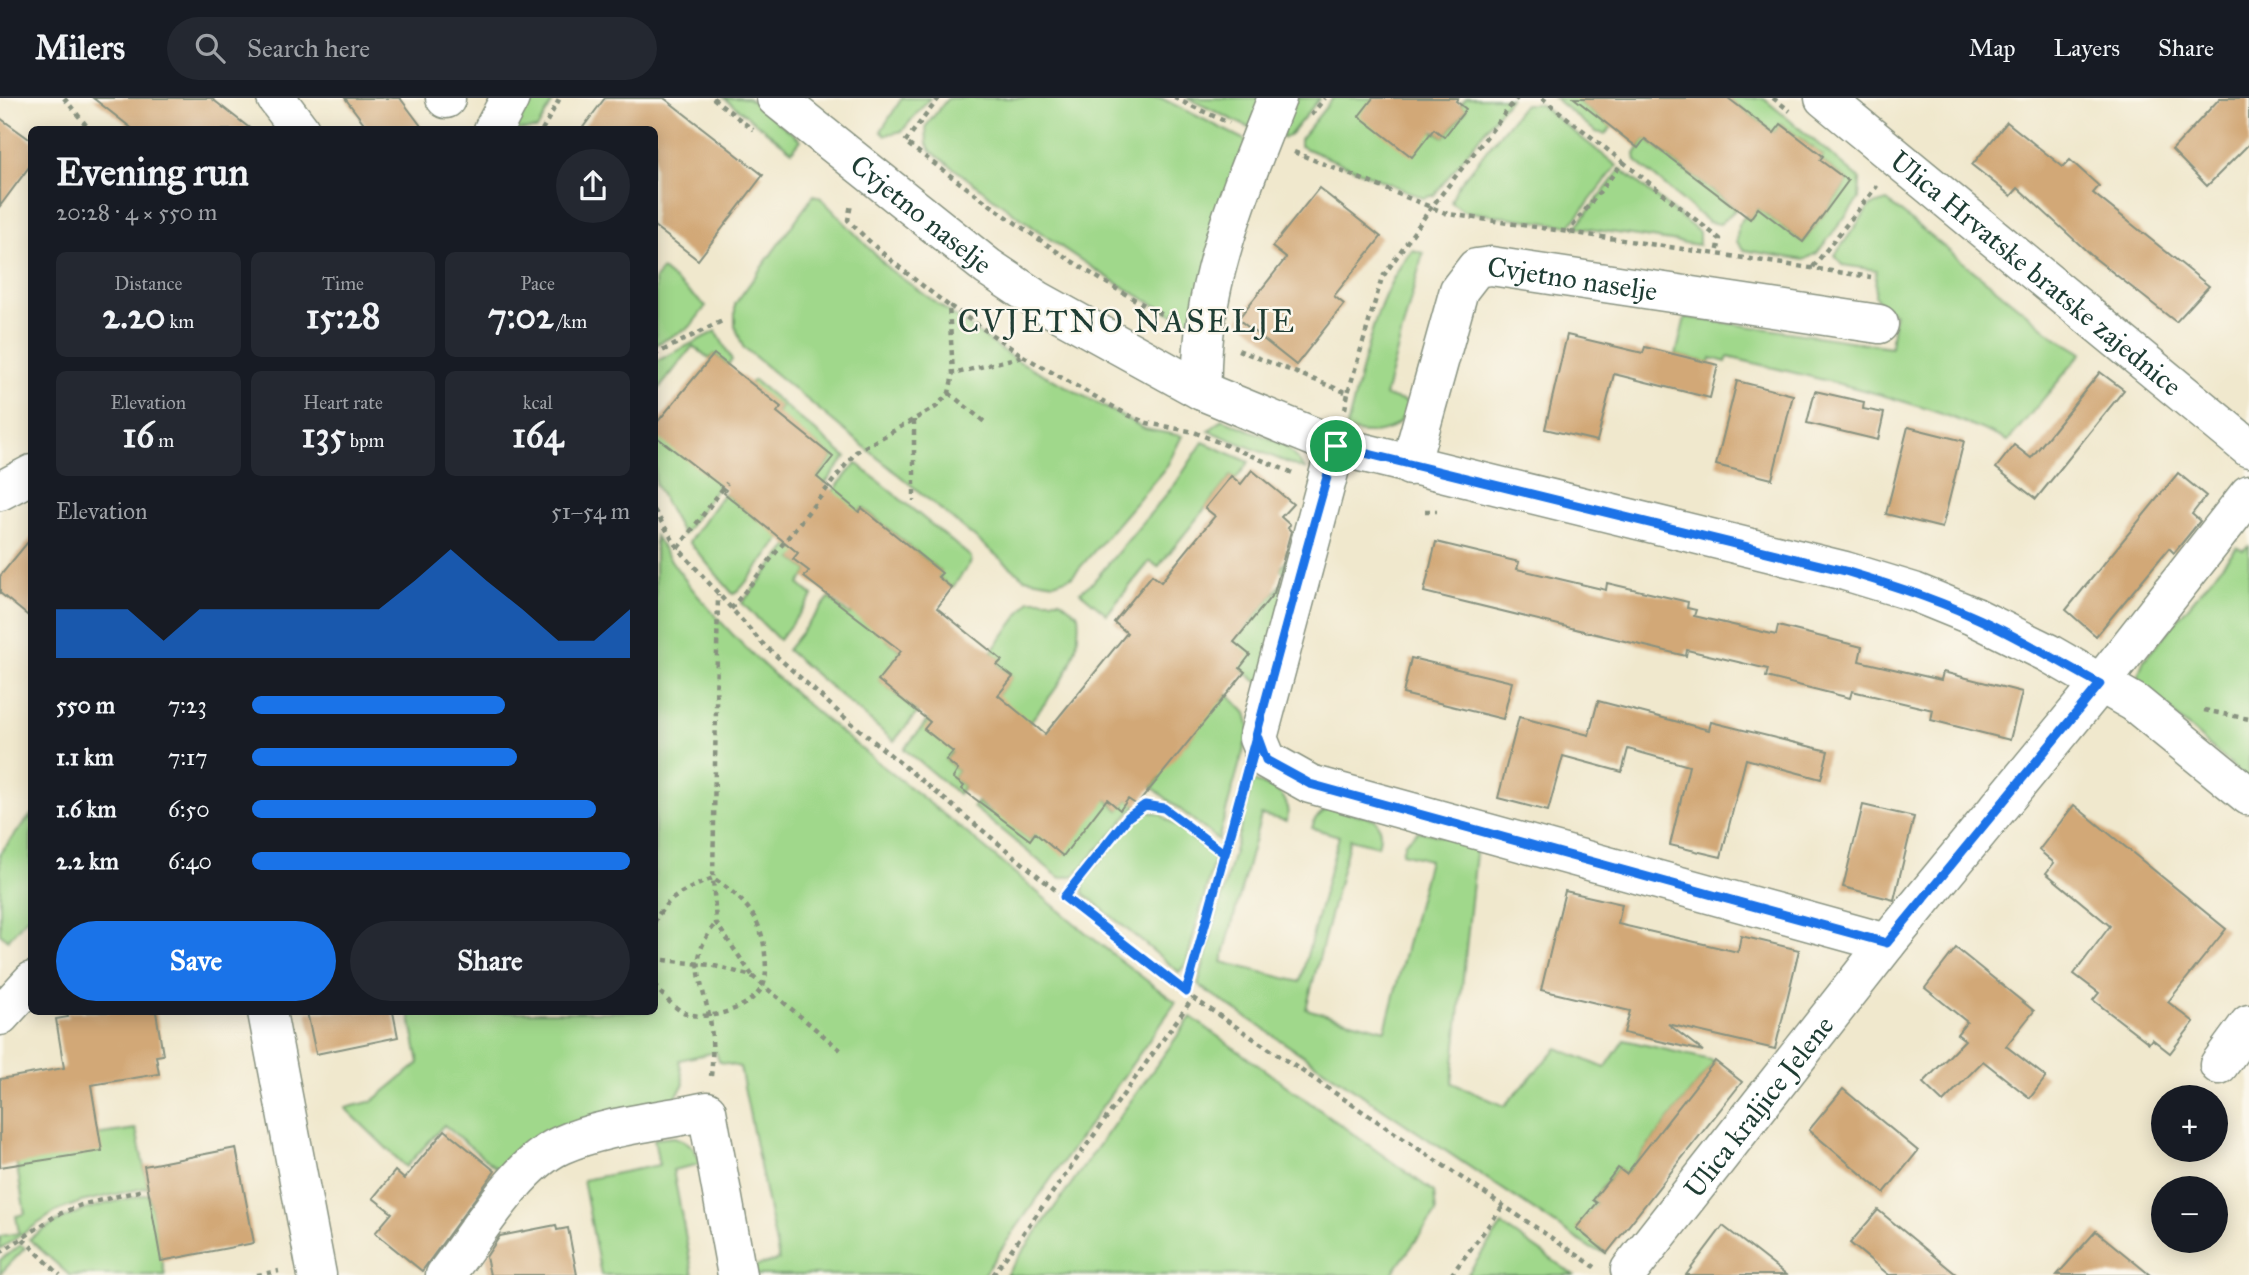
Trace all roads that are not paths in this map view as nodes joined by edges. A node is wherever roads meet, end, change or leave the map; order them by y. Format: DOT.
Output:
graph roads {
  1 [pos="276,98"];
  2 [pos="510,98"];
  3 [pos="776,98"];
  4 [pos="1277,98"];
  5 [pos="1824,98"];
  6 [pos="297,126"];
  7 [pos="495,126"];
  8 [pos="1879,324"];
  9 [pos="1202,391"];
  10 [pos="1336,446"];
  11 [pos="2249,448"];
  12 [pos="1410,466"];
  13 [pos="28,476"];
  14 [pos="0,491"];
  15 [pos="2249,494"];
  16 [pos="2100,684"];
  17 [pos="2249,796"];
  18 [pos="1887,943"];
  19 [pos="28,985"];
  20 [pos="268,1015"];
  21 [pos="0,1016"];
  22 [pos="2249,1024"];
  23 [pos="2219,1065"];
  24 [pos="1618,1272"];
  25 [pos="317,1275"];
  26 [pos="445,1275"];
  27 [pos="737,1275"];
  1 -- 6 [label="street"];
  2 -- 7 [label="street"];
  3 -- 9 [label="street, Cvjetno naselje"];
  4 -- 9 [label="street"];
  5 -- 11 [label="street, Ulica Hrvatske bratske zajednice"];
  8 -- 12 [label="street, Cvjetno naselje"];
  9 -- 10 [label="street, Cvjetno naselje"];
  10 -- 12 [label="street"];
  10 -- 18 [label="street"];
  12 -- 16 [label="street"];
  13 -- 14 [label="street"];
  15 -- 16 [label="street, Ulica kraljice Jelene"];
  16 -- 17 [label="street"];
  16 -- 18 [label="street, Ulica kraljice Jelene"];
  18 -- 24 [label="street, Ulica kraljice Jelene"];
  19 -- 21 [label="street"];
  20 -- 25 [label="street"];
  22 -- 23 [label="street"];
  26 -- 27 [label="street"];
}
